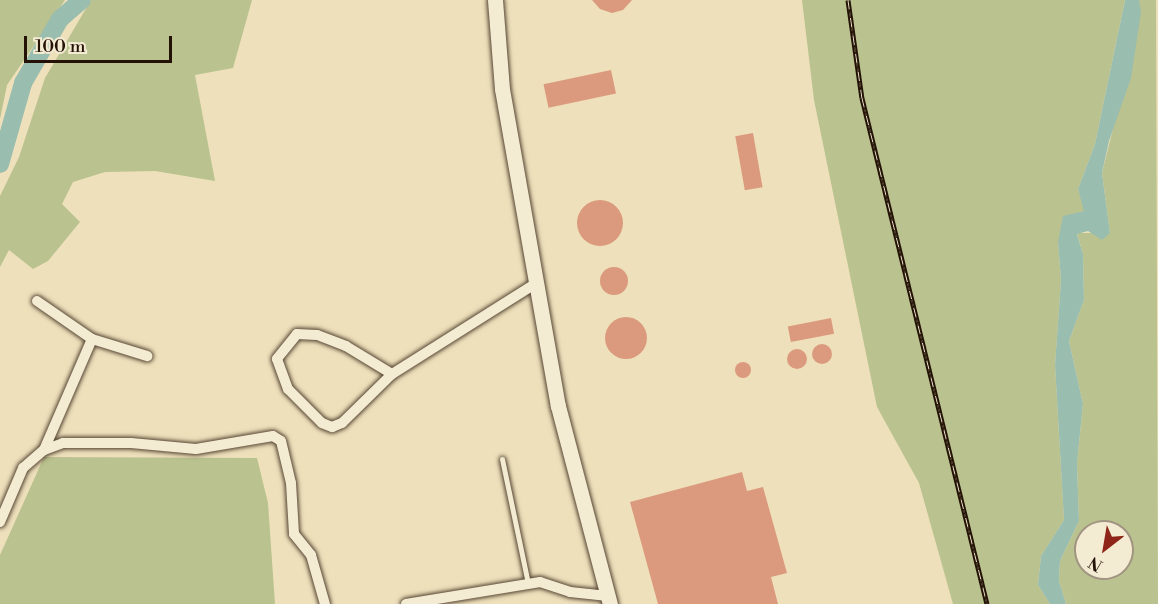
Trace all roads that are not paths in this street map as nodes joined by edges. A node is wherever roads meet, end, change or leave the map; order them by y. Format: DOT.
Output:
graph roads {
  1 [pos="495,0"];
  2 [pos="535,284"];
  3 [pos="37,301"];
  4 [pos="92,339"];
  5 [pos="147,356"];
  6 [pos="392,374"];
  7 [pos="44,450"];
  8 [pos="502,459"];
  9 [pos="0,522"];
  10 [pos="528,582"];
  11 [pos="609,600"];
  12 [pos="325,604"];
  13 [pos="406,604"];
  1 -- 2 [label="street"];
  2 -- 6 [label="street"];
  2 -- 11 [label="street"];
  3 -- 4 [label="street"];
  4 -- 5 [label="street"];
  4 -- 7 [label="street"];
  6 -- 6 [label="street"];
  7 -- 9 [label="street"];
  7 -- 12 [label="street"];
  8 -- 10 [label="lane"];
  10 -- 11 [label="street"];
  10 -- 13 [label="street"];
}
